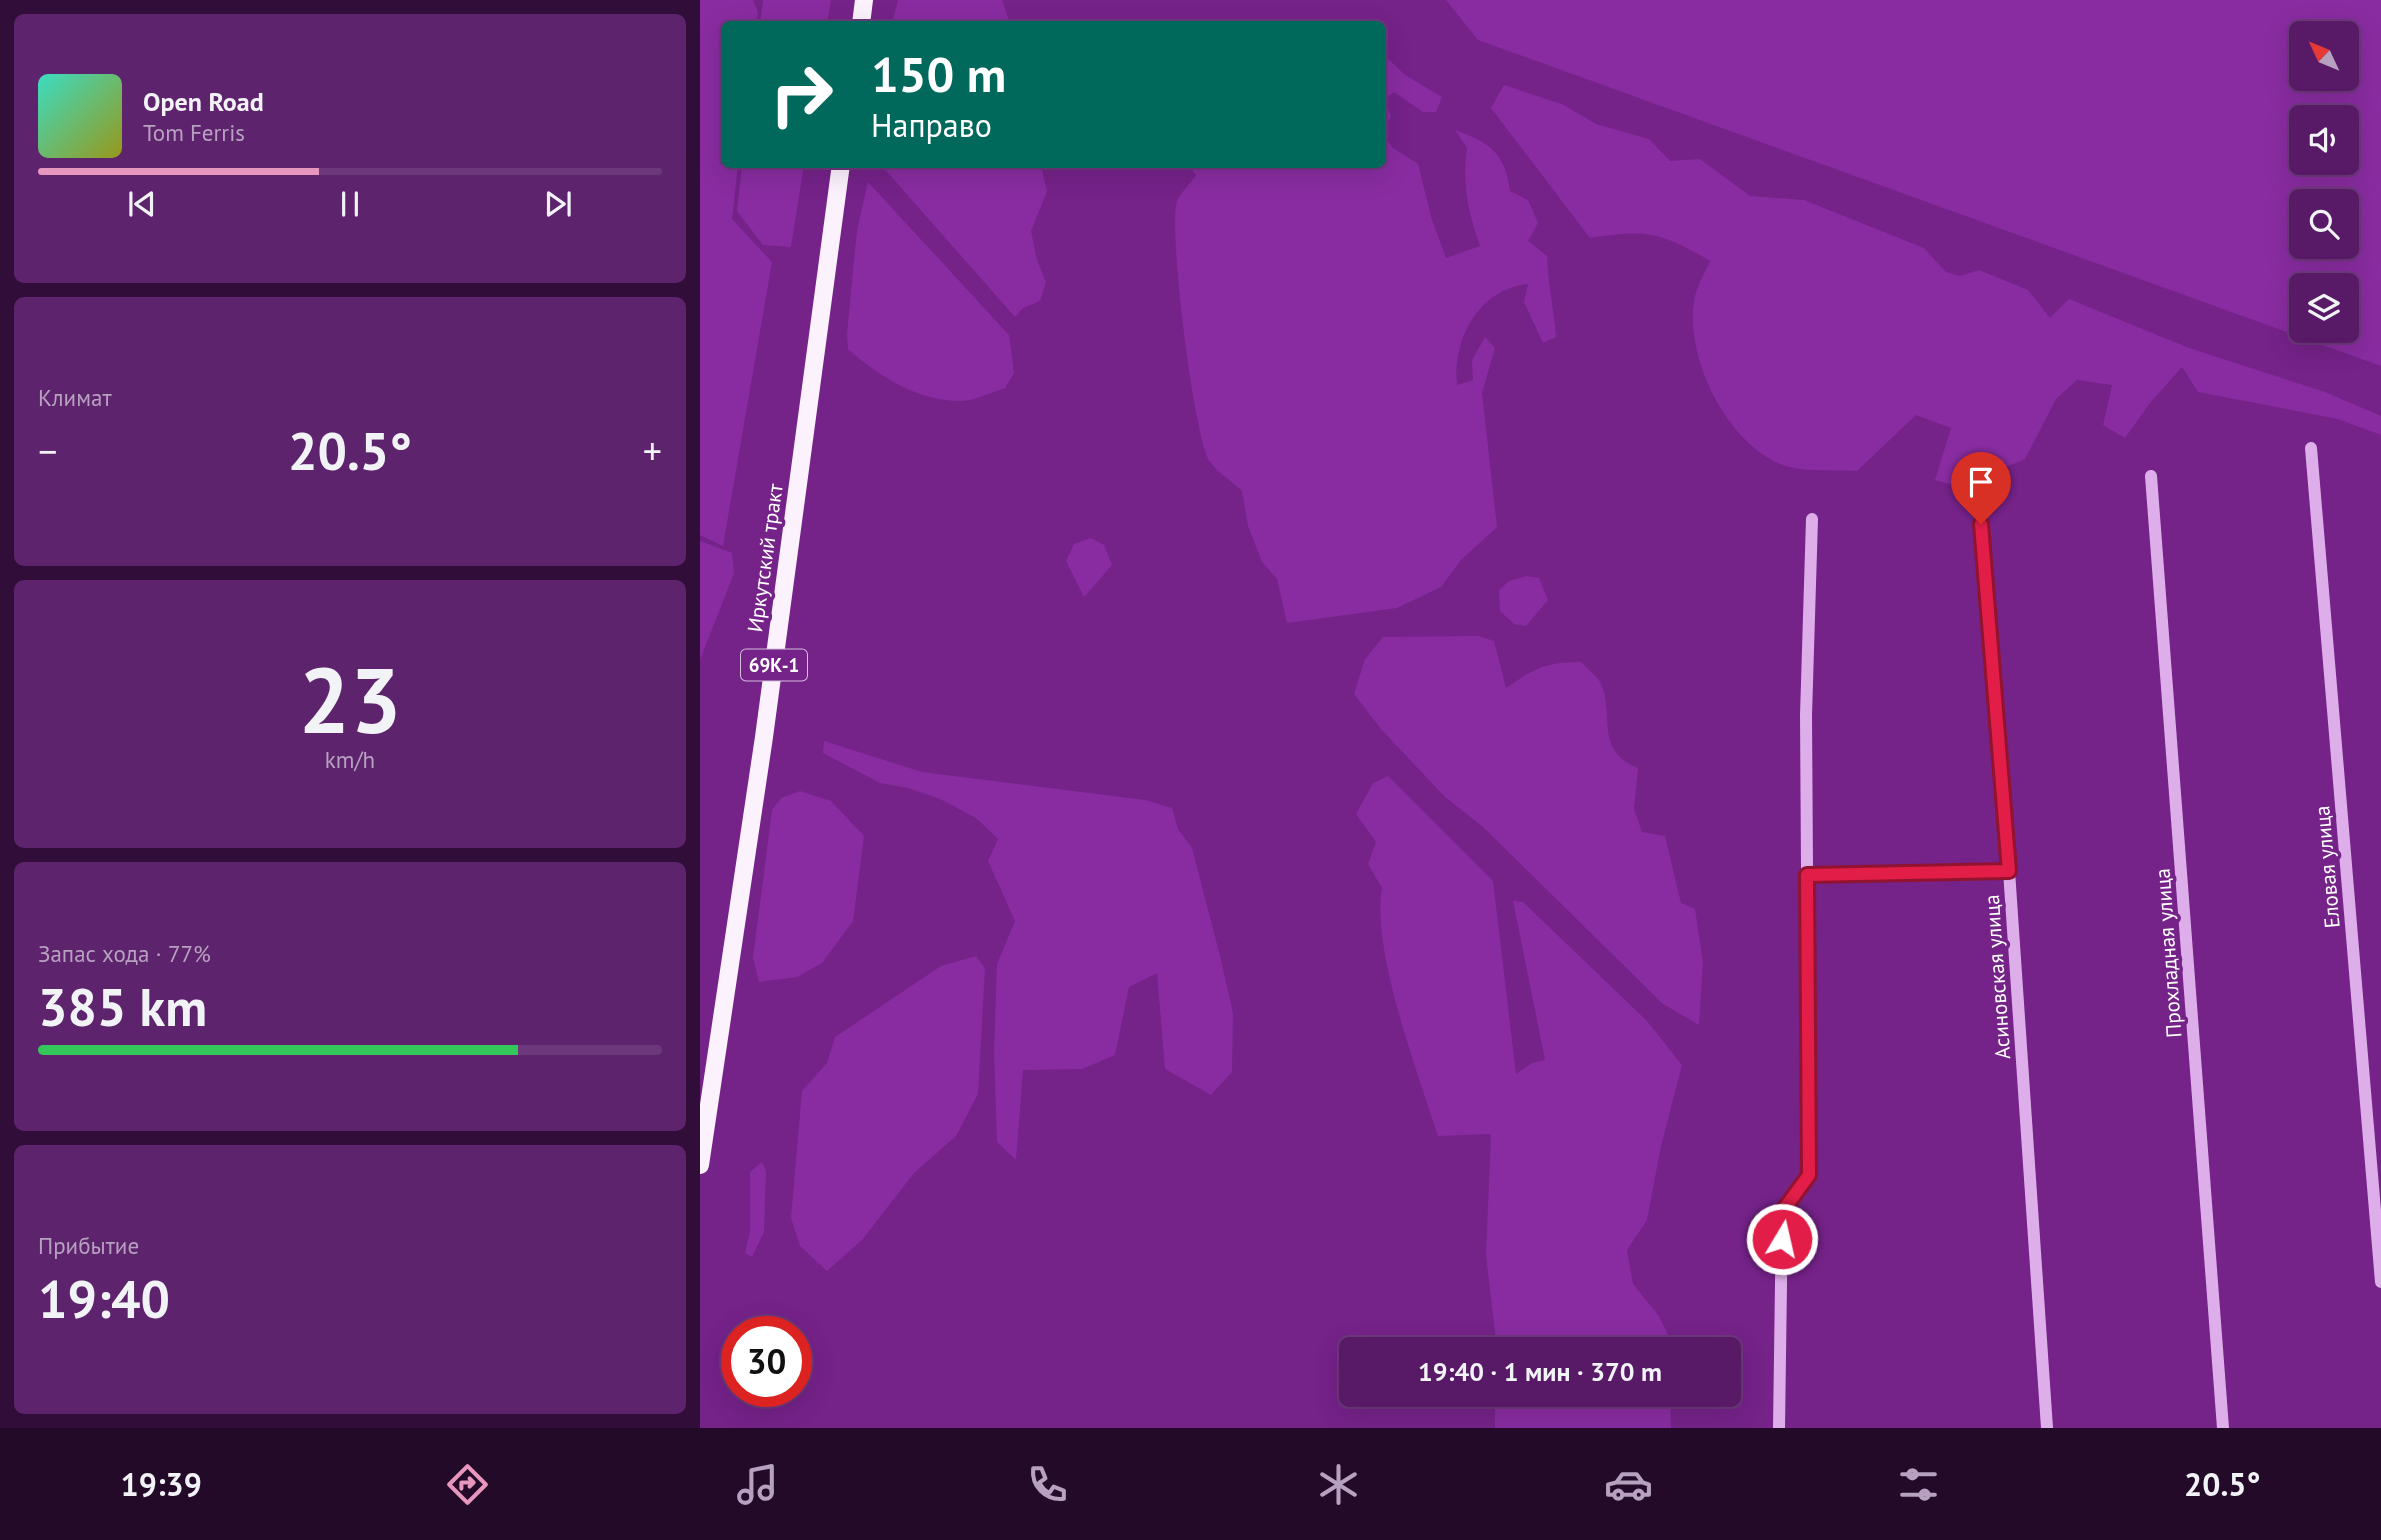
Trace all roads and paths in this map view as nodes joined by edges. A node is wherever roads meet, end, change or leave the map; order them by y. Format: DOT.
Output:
graph roads {
  1 [pos="864,0"];
  2 [pos="861,21"];
  3 [pos="840,168"];
  4 [pos="2311,448"];
  5 [pos="2151,476"];
  6 [pos="1812,519"];
  7 [pos="1981,524"];
  8 [pos="2009,871"];
  9 [pos="1807,875"];
  10 [pos="700,1165"];
  11 [pos="2381,1282"];
  12 [pos="1779,1428"];
  13 [pos="2047,1428"];
  14 [pos="2223,1428"];
  1 -- 2 [label="main road"];
  3 -- 10 [label="main road, Иркутский тракт / 69К-1"];
  4 -- 11 [label="street, Еловая улица"];
  5 -- 14 [label="street, Прохладная улица"];
  6 -- 9 [label="street"];
  7 -- 8 [label="street, Асиновская улица"];
  8 -- 9 [label="street"];
  8 -- 13 [label="street, Асиновская улица"];
  9 -- 12 [label="street"];
}
